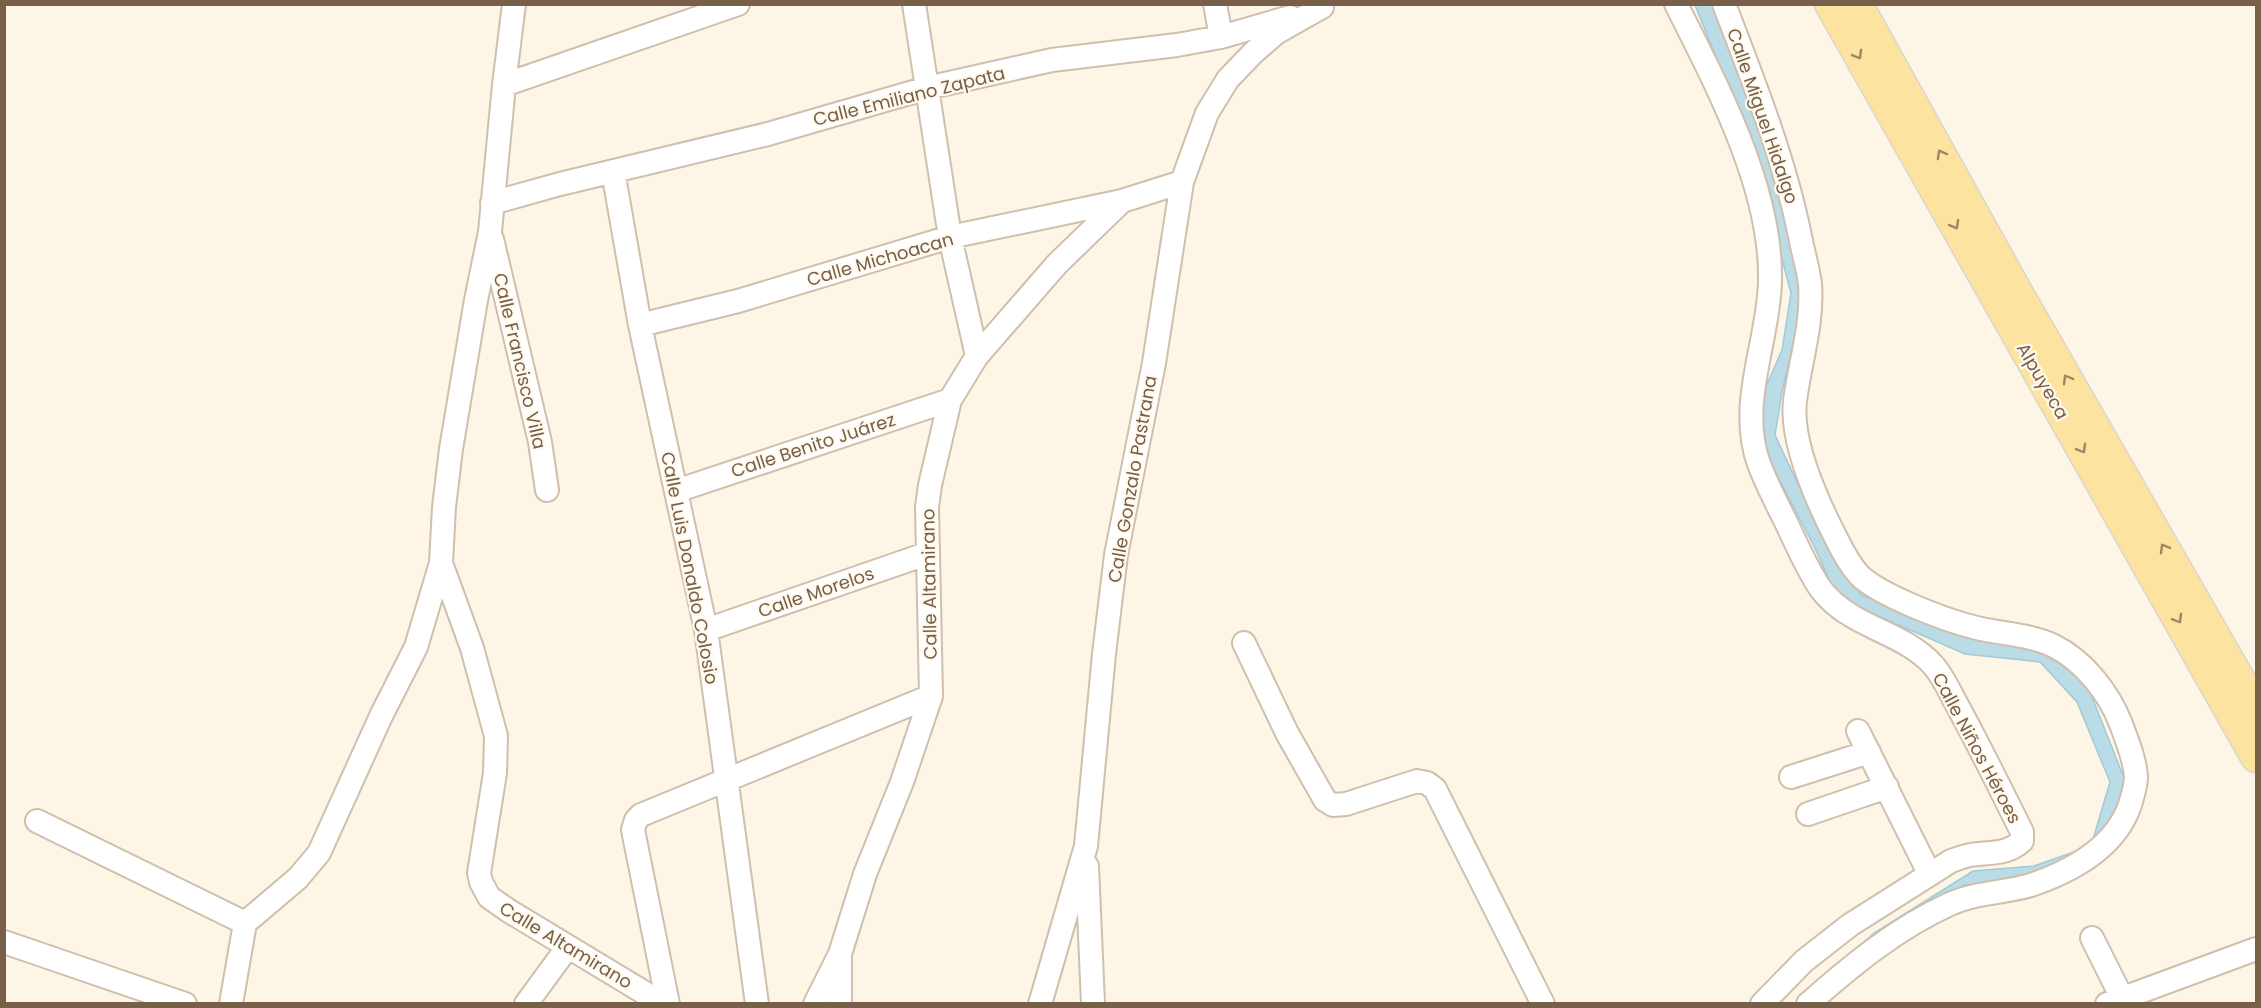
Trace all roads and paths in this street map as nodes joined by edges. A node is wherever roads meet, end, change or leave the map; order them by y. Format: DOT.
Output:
graph roads {
  1 [pos="514,4"];
  2 [pos="915,4"];
  3 [pos="1215,4"];
  4 [pos="1676,4"];
  5 [pos="1724,4"];
  6 [pos="1830,4"];
  7 [pos="1857,4"];
  8 [pos="737,5"];
  9 [pos="1326,6"];
  10 [pos="1221,37"];
  11 [pos="504,85"];
  12 [pos="927,88"];
  13 [pos="613,171"];
  14 [pos="1182,182"];
  15 [pos="1122,201"];
  16 [pos="492,203"];
  17 [pos="490,232"];
  18 [pos="950,237"];
  19 [pos="640,325"];
  20 [pos="977,356"];
  21 [pos="950,400"];
  22 [pos="548,490"];
  23 [pos="676,491"];
  24 [pos="926,554"];
  25 [pos="441,563"];
  26 [pos="706,630"];
  27 [pos="1244,644"];
  28 [pos="931,696"];
  29 [pos="2256,708"];
  30 [pos="1858,731"];
  31 [pos="1869,752"];
  32 [pos="2256,757"];
  33 [pos="1791,777"];
  34 [pos="726,780"];
  35 [pos="1887,787"];
  36 [pos="1808,814"];
  37 [pos="37,821"];
  38 [pos="1086,846"];
  39 [pos="1929,873"];
  40 [pos="245,923"];
  41 [pos="2092,938"];
  42 [pos="4,942"];
  43 [pos="567,948"];
  44 [pos="2256,950"];
  45 [pos="840,954"];
  46 [pos="2114,1001"];
  47 [pos="185,1004"];
  48 [pos="231,1004"];
  49 [pos="526,1004"];
  50 [pos="665,1004"];
  51 [pos="757,1004"];
  52 [pos="815,1004"];
  53 [pos="840,1004"];
  54 [pos="1041,1004"];
  55 [pos="1093,1004"];
  56 [pos="1543,1004"];
  57 [pos="1762,1004"];
  58 [pos="1808,1004"];
  1 -- 11 [label="street"];
  2 -- 12 [label="street"];
  3 -- 10 [label="street"];
  4 -- 39 [label="street, Calle Niños Héroes"];
  5 -- 58 [label="street, Calle Miguel Hidalgo"];
  6 -- 32 [label="main road, Alpuyeca, one-way"];
  29 -- 7 [label="main road, Alpuyeca, one-way"];
  8 -- 11 [label="street"];
  9 -- 10 [label="street, Calle Emiliano Zapata"];
  9 -- 14 [label="street, Calle Gonzalo Pastrana"];
  10 -- 12 [label="street, Calle Emiliano Zapata"];
  11 -- 16 [label="street"];
  12 -- 13 [label="street, Calle Emiliano Zapata"];
  12 -- 18 [label="street"];
  13 -- 16 [label="street, Calle Emiliano Zapata"];
  13 -- 19 [label="street, Calle Luis Donaldo Colosio"];
  14 -- 15 [label="street, Calle Altamirano"];
  14 -- 38 [label="street, Calle Gonzalo Pastrana"];
  15 -- 18 [label="street, Calle Michoacan"];
  15 -- 20 [label="street, Calle Altamirano"];
  16 -- 17 [label="street"];
  17 -- 22 [label="street, Calle Francisco Villa"];
  17 -- 25 [label="street"];
  18 -- 19 [label="street, Calle Michoacan"];
  18 -- 20 [label="street"];
  19 -- 23 [label="street, Calle Luis Donaldo Colosio"];
  20 -- 21 [label="street, Calle Altamirano"];
  21 -- 23 [label="street, Calle Benito Juárez"];
  21 -- 24 [label="street, Calle Altamirano"];
  23 -- 26 [label="street, Calle Luis Donaldo Colosio"];
  24 -- 26 [label="street, Calle Morelos"];
  24 -- 28 [label="street, Calle Altamirano"];
  25 -- 40 [label="street"];
  25 -- 43 [label="street, Calle Altamirano"];
  26 -- 34 [label="street, Calle Luis Donaldo Colosio"];
  27 -- 56 [label="street"];
  28 -- 34 [label="street"];
  28 -- 45 [label="street, Calle Altamirano"];
  30 -- 31 [label="street"];
  31 -- 33 [label="street"];
  31 -- 35 [label="street"];
  34 -- 50 [label="street"];
  34 -- 51 [label="street, Calle Luis Donaldo Colosio"];
  35 -- 36 [label="street"];
  35 -- 39 [label="street"];
  37 -- 40 [label="street"];
  38 -- 54 [label="street, Calle Gonzalo Pastrana"];
  38 -- 55 [label="street"];
  39 -- 57 [label="street, Calle Niños Héroes"];
  40 -- 48 [label="street"];
  41 -- 46 [label="street"];
  42 -- 47 [label="street"];
  43 -- 49 [label="street"];
  43 -- 50 [label="street, Calle Altamirano"];
  44 -- 46 [label="street"];
  45 -- 52 [label="street, Calle Altamirano"];
  45 -- 53 [label="street"];
}
